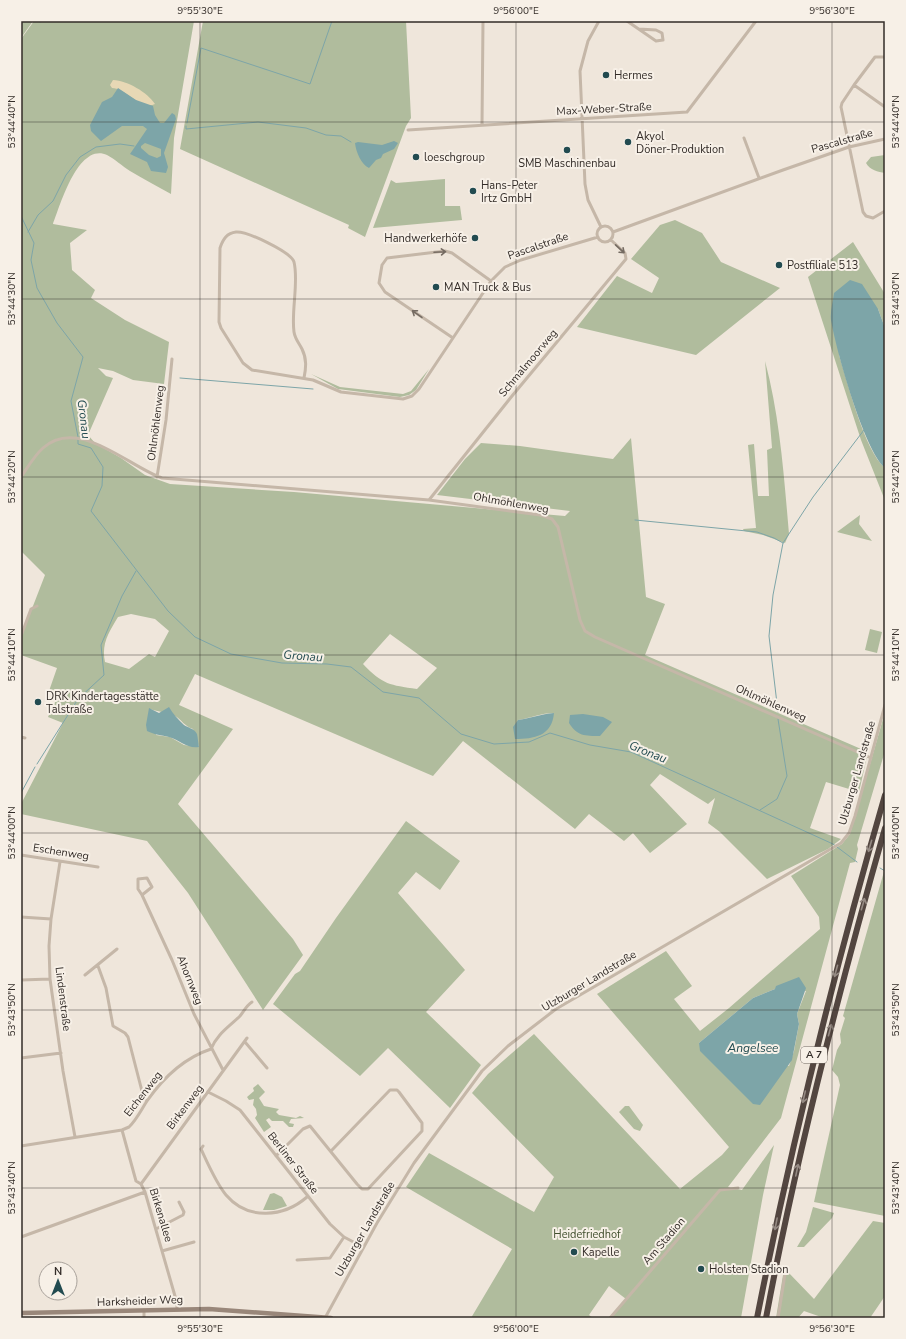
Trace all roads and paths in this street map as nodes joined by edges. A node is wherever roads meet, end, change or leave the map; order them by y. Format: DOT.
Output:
graph roads {
  1 [pos="483,21"];
  2 [pos="599,21"];
  3 [pos="627,21"];
  4 [pos="756,21"];
  5 [pos="639,29"];
  6 [pos="885,57"];
  7 [pos="854,85"];
  8 [pos="885,107"];
  9 [pos="582,120"];
  10 [pos="482,125"];
  11 [pos="408,130"];
  12 [pos="744,138"];
  13 [pos="885,139"];
  14 [pos="849,147"];
  15 [pos="759,178"];
  16 [pos="885,211"];
  17 [pos="601,227"];
  18 [pos="614,232"];
  19 [pos="598,237"];
  20 [pos="611,240"];
  21 [pos="491,281"];
  22 [pos="453,338"];
  23 [pos="172,359"];
  24 [pos="304,378"];
  25 [pos="21,477"];
  26 [pos="157,477"];
  27 [pos="429,500"];
  28 [pos="37,606"];
  29 [pos="21,636"];
  30 [pos="885,705"];
  31 [pos="871,758"];
  32 [pos="885,795"];
  33 [pos="885,828"];
  34 [pos="21,855"];
  35 [pos="60,862"];
  36 [pos="98,867"];
  37 [pos="142,895"];
  38 [pos="21,917"];
  39 [pos="51,919"];
  40 [pos="117,949"];
  41 [pos="98,966"];
  42 [pos="85,975"];
  43 [pos="50,979"];
  44 [pos="21,980"];
  45 [pos="252,1002"];
  46 [pos="247,1038"];
  47 [pos="245,1042"];
  48 [pos="211,1049"];
  49 [pos="61,1053"];
  50 [pos="21,1058"];
  51 [pos="267,1068"];
  52 [pos="223,1070"];
  53 [pos="208,1092"];
  54 [pos="147,1101"];
  55 [pos="122,1130"];
  56 [pos="75,1137"];
  57 [pos="21,1146"];
  58 [pos="203,1146"];
  59 [pos="332,1150"];
  60 [pos="276,1156"];
  61 [pos="141,1184"];
  62 [pos="738,1188"];
  63 [pos="145,1192"];
  64 [pos="307,1197"];
  65 [pos="179,1202"];
  66 [pos="156,1229"];
  67 [pos="344,1236"];
  68 [pos="21,1237"];
  69 [pos="194,1242"];
  70 [pos="363,1247"];
  71 [pos="162,1251"];
  72 [pos="297,1260"];
  73 [pos="786,1268"];
  74 [pos="177,1308"];
  75 [pos="144,1310"];
  76 [pos="21,1313"];
  77 [pos="144,1318"];
  78 [pos="325,1318"];
  79 [pos="331,1318"];
  80 [pos="610,1318"];
  81 [pos="757,1318"];
  82 [pos="766,1318"];
  83 [pos="778,1318"];
  1 -- 10 [label="street"];
  2 -- 9 [label="street"];
  3 -- 5 [label="street"];
  4 -- 9 [label="street, Max-Weber-Straße"];
  5 -- 5 [label="street"];
  6 -- 7 [label="street"];
  7 -- 8 [label="street"];
  7 -- 14 [label="street"];
  9 -- 10 [label="street, Max-Weber-Straße"];
  9 -- 17 [label="street"];
  10 -- 11 [label="street, Max-Weber-Straße"];
  12 -- 15 [label="street"];
  13 -- 14 [label="street, Pascalstraße"];
  14 -- 15 [label="street, Pascalstraße"];
  14 -- 16 [label="street"];
  15 -- 18 [label="street, Pascalstraße"];
  17 -- 18 [label="street"];
  17 -- 19 [label="street"];
  18 -- 20 [label="street"];
  19 -- 20 [label="street, Pascalstraße"];
  19 -- 21 [label="street, Pascalstraße"];
  20 -- 27 [label="street, Schmalmoorweg, one-way"];
  21 -- 22 [label="street, Pascalstraße"];
  22 -- 21 [label="street, one-way"];
  22 -- 24 [label="street, Pascalstraße"];
  23 -- 26 [label="street, Ohlmöhlenweg"];
  24 -- 24 [label="street, Pascalstraße"];
  25 -- 26 [label="street"];
  26 -- 27 [label="street, Ohlmöhlenweg"];
  27 -- 31 [label="street, Ohlmöhlenweg"];
  28 -- 29 [label="street"];
  30 -- 31 [label="street, Ulzburger Landstraße"];
  31 -- 70 [label="street, Ulzburger Landstraße"];
  32 -- 81 [label="highway, A 7, one-way"];
  82 -- 33 [label="highway, A 7, one-way"];
  34 -- 35 [label="street, Eschenweg"];
  35 -- 36 [label="street, Eschenweg"];
  35 -- 39 [label="street, Lindenstraße"];
  37 -- 37 [label="street, Ahornweg"];
  37 -- 48 [label="street, Ahornweg"];
  38 -- 39 [label="street"];
  39 -- 43 [label="street, Lindenstraße"];
  40 -- 41 [label="street"];
  41 -- 42 [label="street"];
  41 -- 54 [label="street"];
  43 -- 44 [label="street"];
  43 -- 49 [label="street, Lindenstraße"];
  45 -- 48 [label="street"];
  46 -- 47 [label="street, Birkenweg"];
  47 -- 51 [label="street"];
  47 -- 52 [label="street, Birkenweg"];
  48 -- 52 [label="street, Ahornweg"];
  48 -- 54 [label="street, Eichenweg"];
  49 -- 50 [label="street"];
  49 -- 56 [label="street, Lindenstraße"];
  52 -- 53 [label="street, Birkenweg"];
  53 -- 60 [label="street, Berliner Straße"];
  53 -- 61 [label="street, Birkenweg"];
  54 -- 55 [label="street, Eichenweg"];
  55 -- 56 [label="street, Eichenweg"];
  55 -- 61 [label="street, Birkenallee"];
  56 -- 57 [label="street, Eichenweg"];
  58 -- 64 [label="street"];
  59 -- 59 [label="street"];
  59 -- 60 [label="street"];
  60 -- 64 [label="street, Berliner Straße"];
  61 -- 63 [label="street, Birkenallee"];
  62 -- 80 [label="street, Am Stadion"];
  63 -- 66 [label="street, Birkenallee"];
  63 -- 68 [label="street"];
  64 -- 67 [label="street, Berliner Straße"];
  65 -- 66 [label="street"];
  66 -- 71 [label="street, Birkenallee"];
  67 -- 70 [label="street, Berliner Straße"];
  67 -- 72 [label="street"];
  69 -- 71 [label="street"];
  70 -- 78 [label="street, Ulzburger Landstraße"];
  71 -- 74 [label="street, Birkenallee"];
  73 -- 83 [label="street"];
  74 -- 75 [label="main road, Harksheider Weg"];
  74 -- 78 [label="main road, Harksheider Weg"];
  75 -- 76 [label="main road, Harksheider Weg"];
  75 -- 77 [label="street"];
  78 -- 79 [label="main road, Harksheider Weg"];
}
